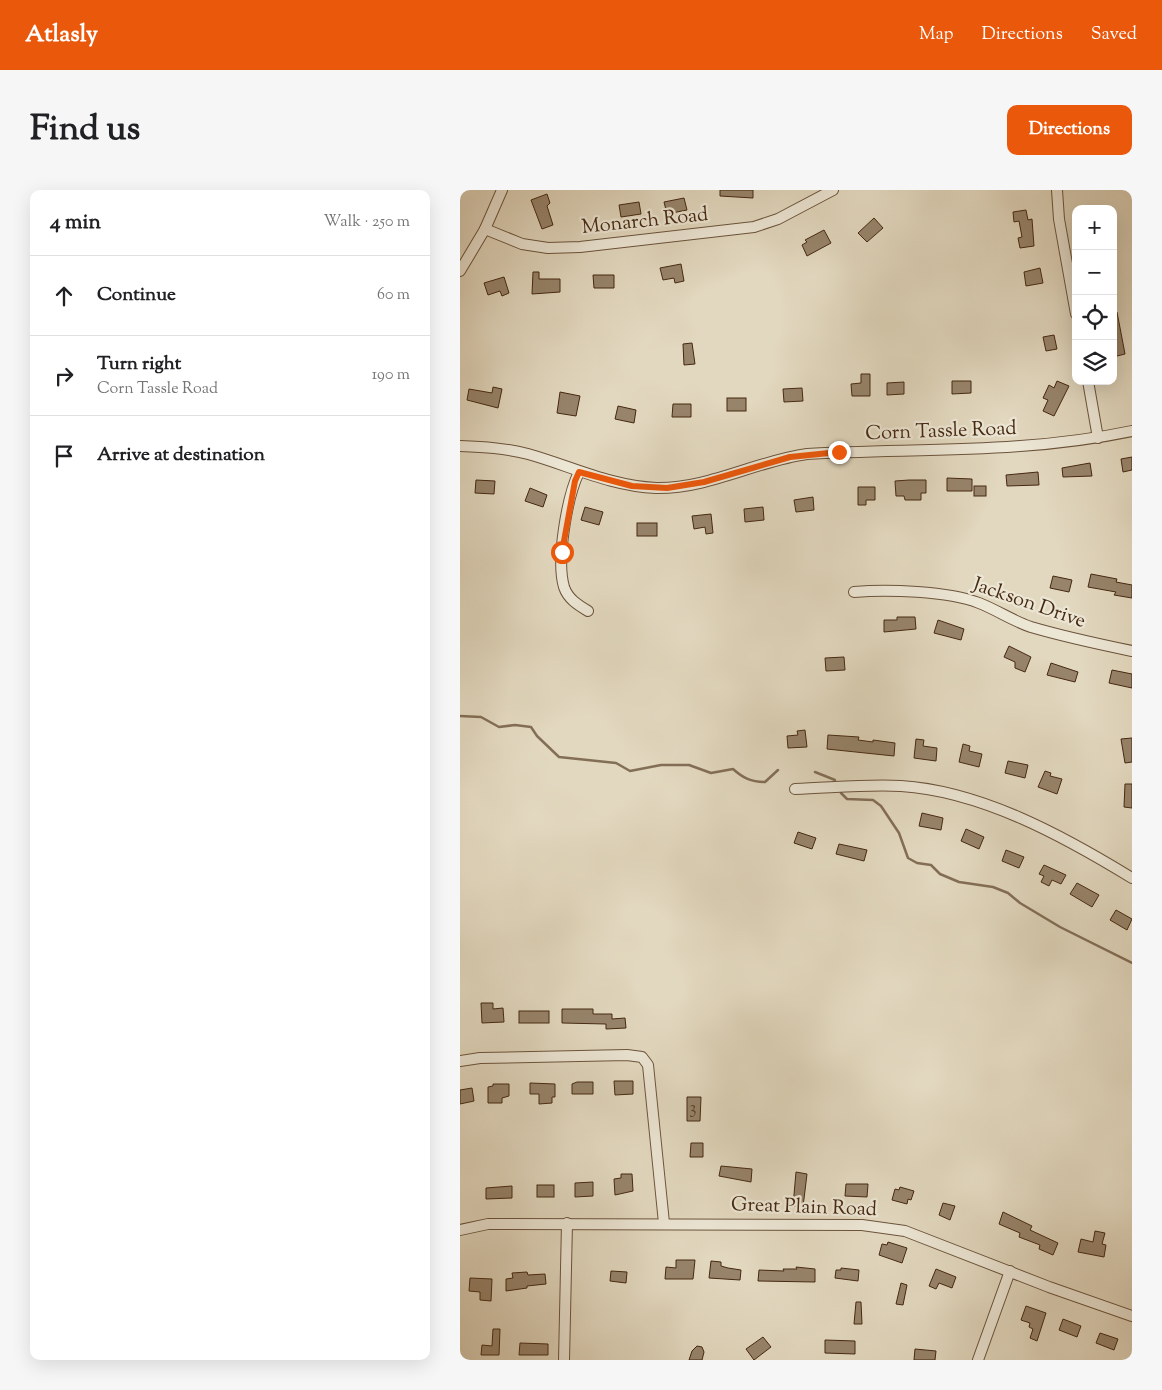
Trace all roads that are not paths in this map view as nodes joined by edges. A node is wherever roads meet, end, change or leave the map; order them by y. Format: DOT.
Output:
graph roads {
  1 [pos="502,190"];
  2 [pos="833,190"];
  3 [pos="1057,190"];
  4 [pos="485,229"];
  5 [pos="460,271"];
  6 [pos="1073,295"];
  7 [pos="1089,385"];
  8 [pos="1132,431"];
  9 [pos="1098,438"];
  10 [pos="460,446"];
  11 [pos="579,472"];
  12 [pos="854,592"];
  13 [pos="588,611"];
  14 [pos="1132,651"];
  15 [pos="795,789"];
  16 [pos="1132,878"];
  17 [pos="460,1061"];
  18 [pos="567,1223"];
  19 [pos="664,1223"];
  20 [pos="460,1230"];
  21 [pos="1010,1271"];
  22 [pos="1132,1316"];
  23 [pos="564,1360"];
  24 [pos="978,1360"];
  1 -- 4 [label="street"];
  2 -- 4 [label="street, Monarch Road"];
  3 -- 6 [label="street"];
  4 -- 5 [label="street"];
  7 -- 9 [label="street"];
  8 -- 9 [label="street, Corn Tassle Road"];
  9 -- 11 [label="street, Corn Tassle Road"];
  10 -- 11 [label="street, Corn Tassle Road"];
  11 -- 13 [label="street"];
  12 -- 14 [label="street, Jackson Drive"];
  15 -- 16 [label="street"];
  17 -- 19 [label="street"];
  18 -- 19 [label="street, Great Plain Road"];
  18 -- 20 [label="street, Great Plain Road"];
  18 -- 23 [label="street"];
  19 -- 21 [label="street, Great Plain Road"];
  21 -- 22 [label="street, Great Plain Road"];
  21 -- 24 [label="street"];
}
